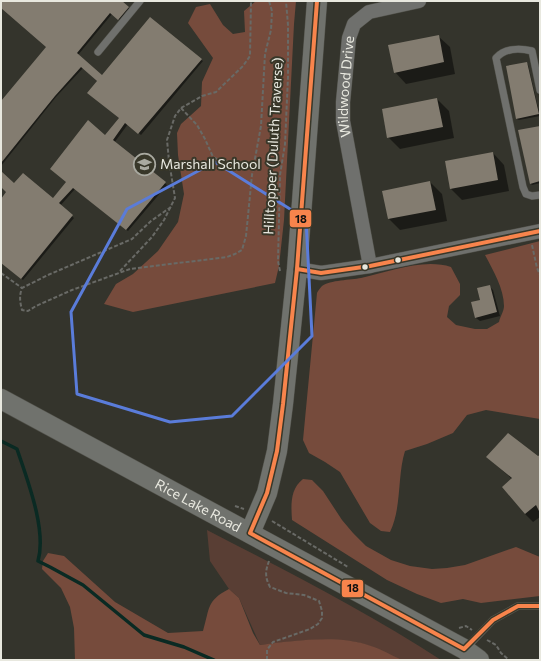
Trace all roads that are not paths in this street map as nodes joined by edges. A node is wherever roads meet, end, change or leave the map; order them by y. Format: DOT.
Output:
graph roads {
  1 [pos="140,1"];
  2 [pos="317,1"];
  3 [pos="419,1"];
  4 [pos="98,52"];
  5 [pos="540,90"];
  6 [pos="540,195"];
  7 [pos="535,232"];
  8 [pos="370,266"];
  9 [pos="296,276"];
  10 [pos="1,399"];
  11 [pos="250,533"];
  12 [pos="540,606"];
  13 [pos="472,655"];
  1 -- 4 [label="lane"];
  2 -- 9 [label="main road"];
  3 -- 8 [label="street, Wildwood Drive"];
  5 -- 6 [label="lane"];
  7 -- 8 [label="street"];
  8 -- 9 [label="street"];
  9 -- 11 [label="main road"];
  10 -- 11 [label="main road, Rice Lake Road"];
  11 -- 13 [label="main road, Rice Lake Road"];
  12 -- 13 [label="lane"];
}
